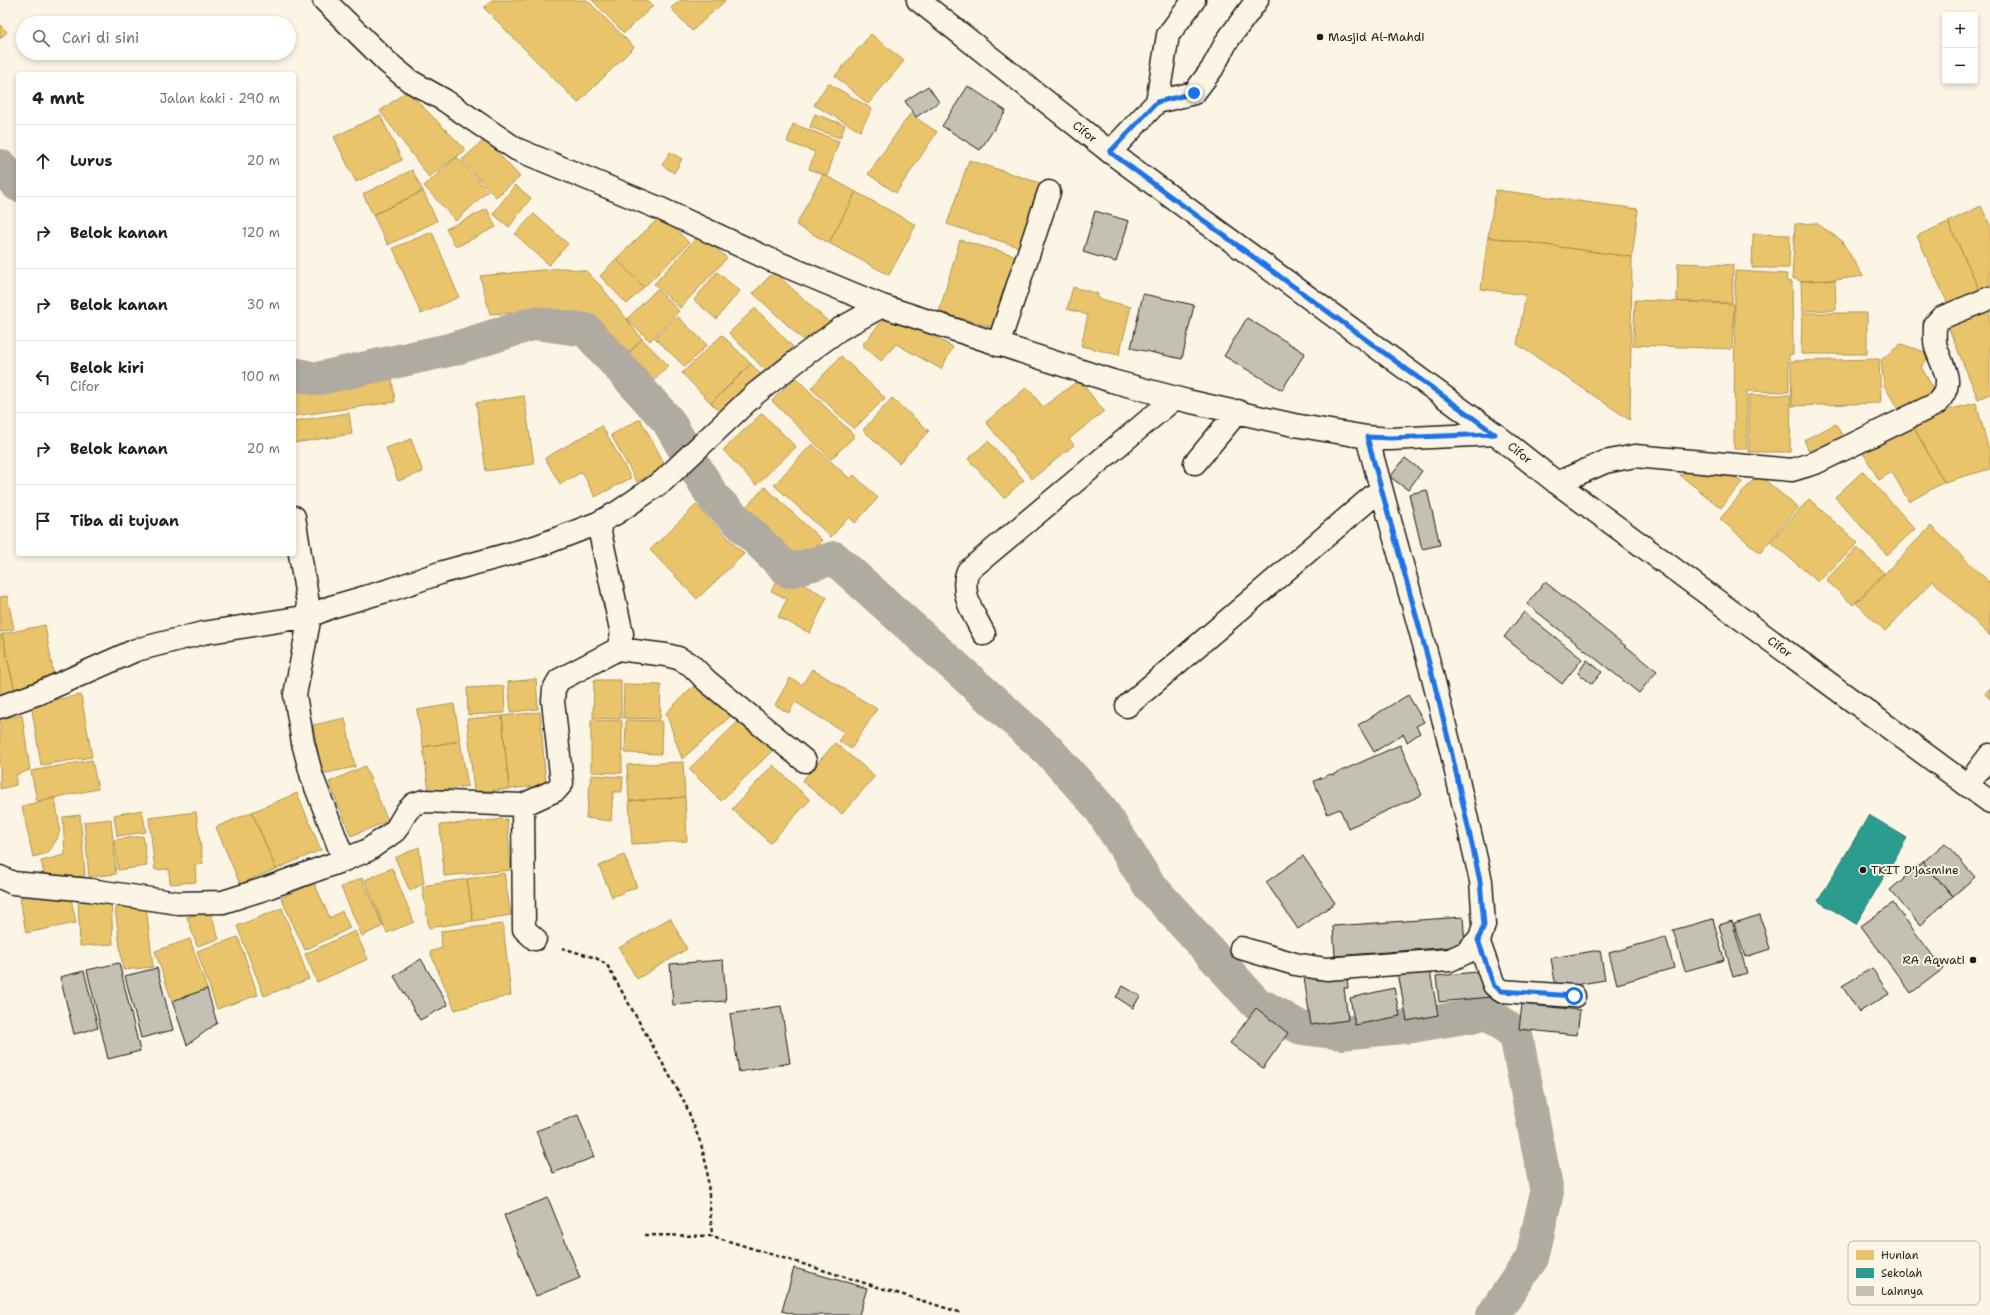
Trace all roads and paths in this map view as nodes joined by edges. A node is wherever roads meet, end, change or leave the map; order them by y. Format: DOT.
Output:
graph roads {
  1 [pos="324,0"];
  2 [pos="918,0"];
  3 [pos="1194,0"];
  4 [pos="1257,0"];
  5 [pos="1157,102"];
  6 [pos="1110,152"];
  7 [pos="1049,192"];
  8 [pos="1990,298"];
  9 [pos="882,306"];
  10 [pos="998,345"];
  11 [pos="1175,398"];
  12 [pos="1238,411"];
  13 [pos="1495,434"];
  14 [pos="1367,437"];
  15 [pos="1196,463"];
  16 [pos="1557,482"];
  17 [pos="1381,489"];
  18 [pos="598,523"];
  19 [pos="296,529"];
  20 [pos="310,616"];
  21 [pos="984,634"];
  22 [pos="618,649"];
  23 [pos="1127,706"];
  24 [pos="0,707"];
  25 [pos="1990,755"];
  26 [pos="805,761"];
  27 [pos="1967,785"];
  28 [pos="1990,802"];
  29 [pos="523,805"];
  30 [pos="344,860"];
  31 [pos="0,876"];
  32 [pos="534,939"];
  33 [pos="1478,940"];
  34 [pos="1241,948"];
  35 [pos="1574,996"];
  36 [pos="646,1235"];
  37 [pos="712,1236"];
  38 [pos="962,1313"];
  1 -- 9 [label="street"];
  2 -- 6 [label="street, Cifor"];
  3 -- 5 [label="street"];
  4 -- 5 [label="street"];
  5 -- 6 [label="street"];
  6 -- 13 [label="street, Cifor"];
  7 -- 10 [label="street"];
  8 -- 16 [label="street"];
  9 -- 10 [label="street"];
  9 -- 18 [label="street"];
  10 -- 11 [label="street"];
  11 -- 12 [label="street"];
  11 -- 21 [label="street"];
  12 -- 14 [label="street"];
  12 -- 15 [label="street"];
  13 -- 14 [label="street"];
  13 -- 16 [label="street, Cifor"];
  14 -- 17 [label="street"];
  16 -- 27 [label="street, Cifor"];
  17 -- 23 [label="street"];
  17 -- 33 [label="street"];
  18 -- 20 [label="street"];
  18 -- 22 [label="street"];
  19 -- 20 [label="street"];
  20 -- 24 [label="street"];
  20 -- 30 [label="street"];
  22 -- 26 [label="street"];
  22 -- 29 [label="street"];
  25 -- 27 [label="street"];
  27 -- 28 [label="street, Cifor"];
  29 -- 30 [label="street"];
  29 -- 32 [label="street"];
  30 -- 31 [label="street"];
  32 -- 37 [label="path"];
  33 -- 34 [label="street"];
  33 -- 35 [label="street"];
  36 -- 37 [label="path"];
  37 -- 38 [label="path"];
}
